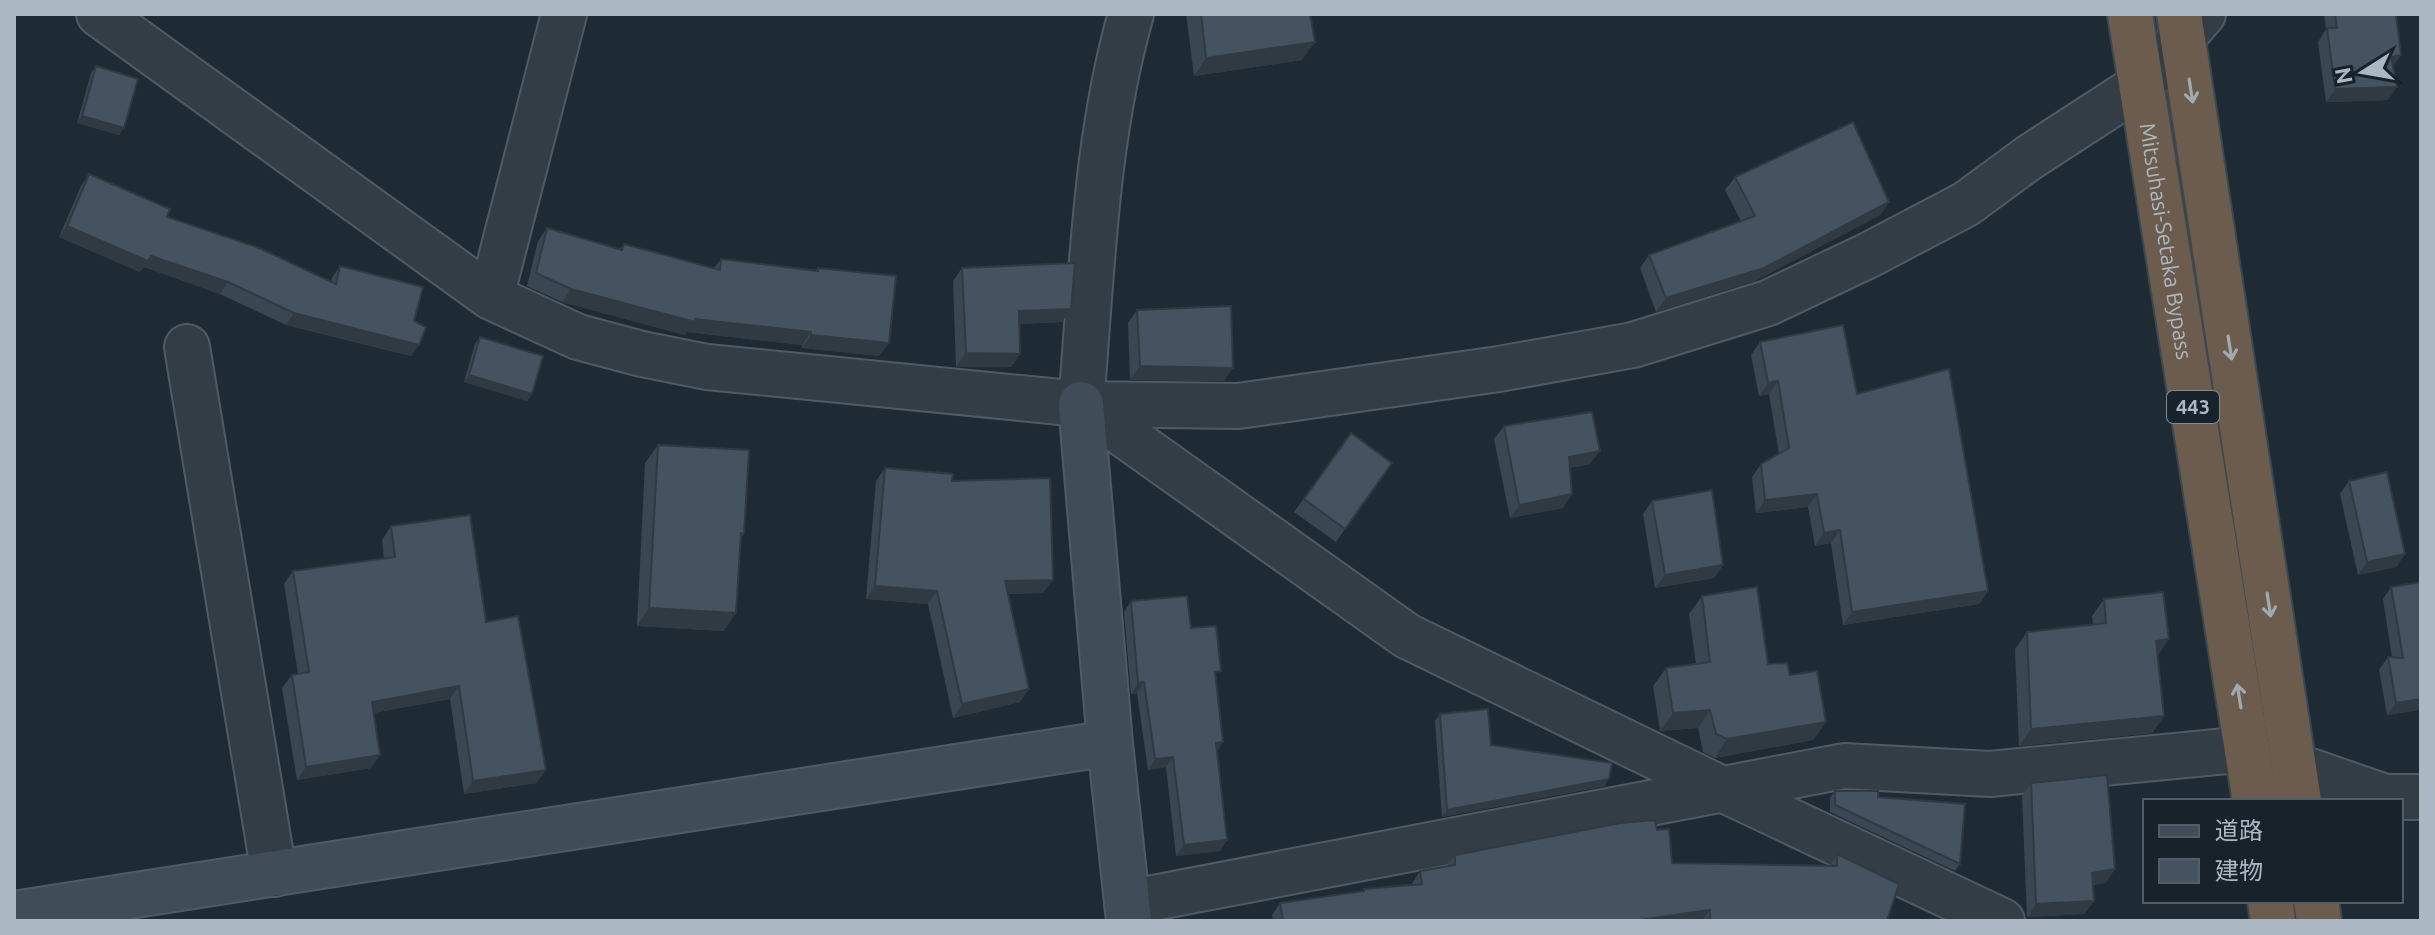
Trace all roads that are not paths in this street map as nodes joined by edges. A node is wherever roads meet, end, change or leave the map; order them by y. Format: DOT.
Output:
graph roads {
  1 [pos="99,14"];
  2 [pos="564,14"];
  3 [pos="1131,14"];
  4 [pos="2130,14"];
  5 [pos="2188,22"];
  6 [pos="2141,85"];
  7 [pos="491,297"];
  8 [pos="187,347"];
  9 [pos="1081,404"];
  10 [pos="1110,743"];
  11 [pos="2247,749"];
  12 [pos="2296,783"];
  13 [pos="1722,789"];
  14 [pos="2421,797"];
  15 [pos="2255,799"];
  16 [pos="274,874"];
  17 [pos="1128,912"];
  18 [pos="14,914"];
  19 [pos="2002,921"];
  1 -- 7 [label="street"];
  2 -- 7 [label="street"];
  3 -- 9 [label="street"];
  4 -- 6 [label="highway, Mitsuhasi-Setaka Bypass / 443"];
  5 -- 6 [label="street"];
  5 -- 12 [label="highway, 443, one-way"];
  6 -- 9 [label="street"];
  11 -- 6 [label="highway, Mitsuhasi-Setaka Bypass / 443, one-way"];
  7 -- 9 [label="street"];
  8 -- 16 [label="street"];
  9 -- 10 [label="street"];
  9 -- 13 [label="street"];
  10 -- 16 [label="street"];
  10 -- 17 [label="street"];
  11 -- 12 [label="street"];
  11 -- 13 [label="street"];
  11 -- 15 [label="highway, Mitsuhasi-Setaka Bypass / 443"];
  12 -- 14 [label="street"];
  13 -- 17 [label="street"];
  13 -- 19 [label="street"];
  16 -- 18 [label="street"];
}
